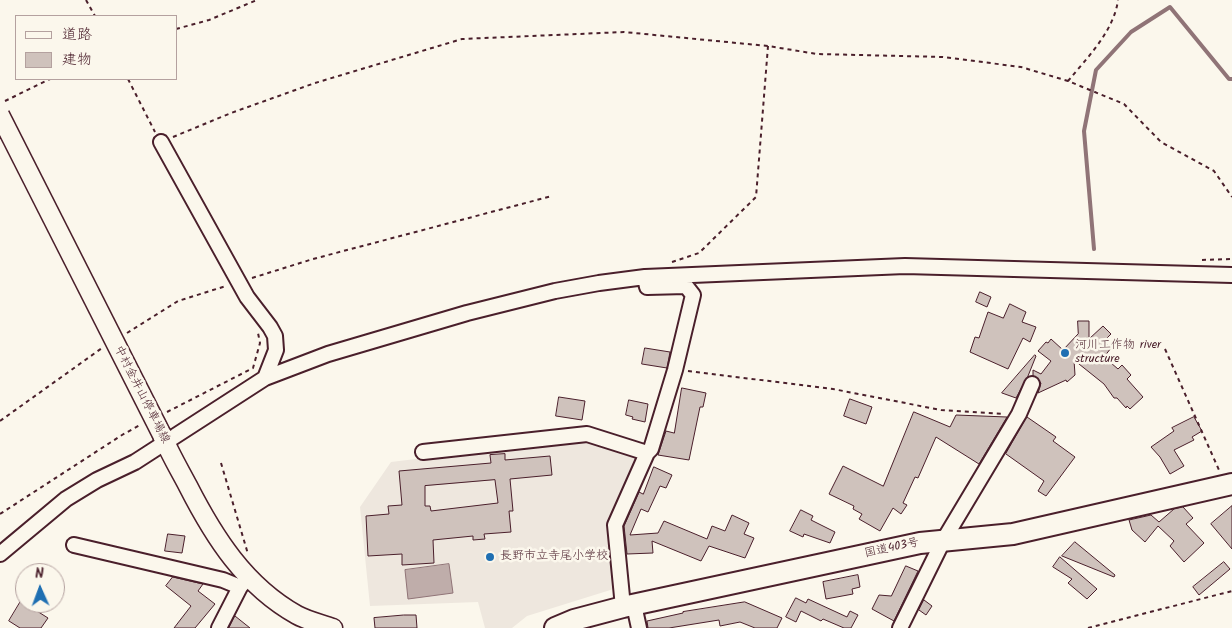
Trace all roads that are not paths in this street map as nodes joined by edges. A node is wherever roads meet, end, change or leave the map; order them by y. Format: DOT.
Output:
graph roads {
  1 [pos="0,116"];
  2 [pos="161,142"];
  3 [pos="1232,275"];
  4 [pos="645,277"];
  5 [pos="265,378"];
  6 [pos="1032,384"];
  7 [pos="164,439"];
  8 [pos="423,452"];
  9 [pos="647,453"];
  10 [pos="1229,485"];
  11 [pos="943,540"];
  12 [pos="74,545"];
  13 [pos="0,554"];
  14 [pos="244,582"];
  15 [pos="628,606"];
  16 [pos="219,628"];
  17 [pos="333,628"];
  18 [pos="555,628"];
  19 [pos="639,628"];
  20 [pos="900,628"];
  1 -- 7 [label="main road, 中村金井山停車場線, bridge"];
  2 -- 5 [label="street"];
  3 -- 4 [label="street"];
  4 -- 5 [label="street"];
  4 -- 9 [label="street"];
  5 -- 7 [label="street"];
  6 -- 11 [label="street"];
  7 -- 13 [label="street"];
  7 -- 14 [label="main road, 中村金井山停車場線"];
  8 -- 9 [label="street"];
  9 -- 15 [label="street"];
  10 -- 11 [label="highway, 国道403号"];
  11 -- 15 [label="highway, 国道403号"];
  11 -- 20 [label="street"];
  12 -- 14 [label="street"];
  14 -- 16 [label="street"];
  14 -- 17 [label="main road, 中村金井山停車場線"];
  15 -- 18 [label="highway, 国道403号"];
  15 -- 19 [label="street"];
}
